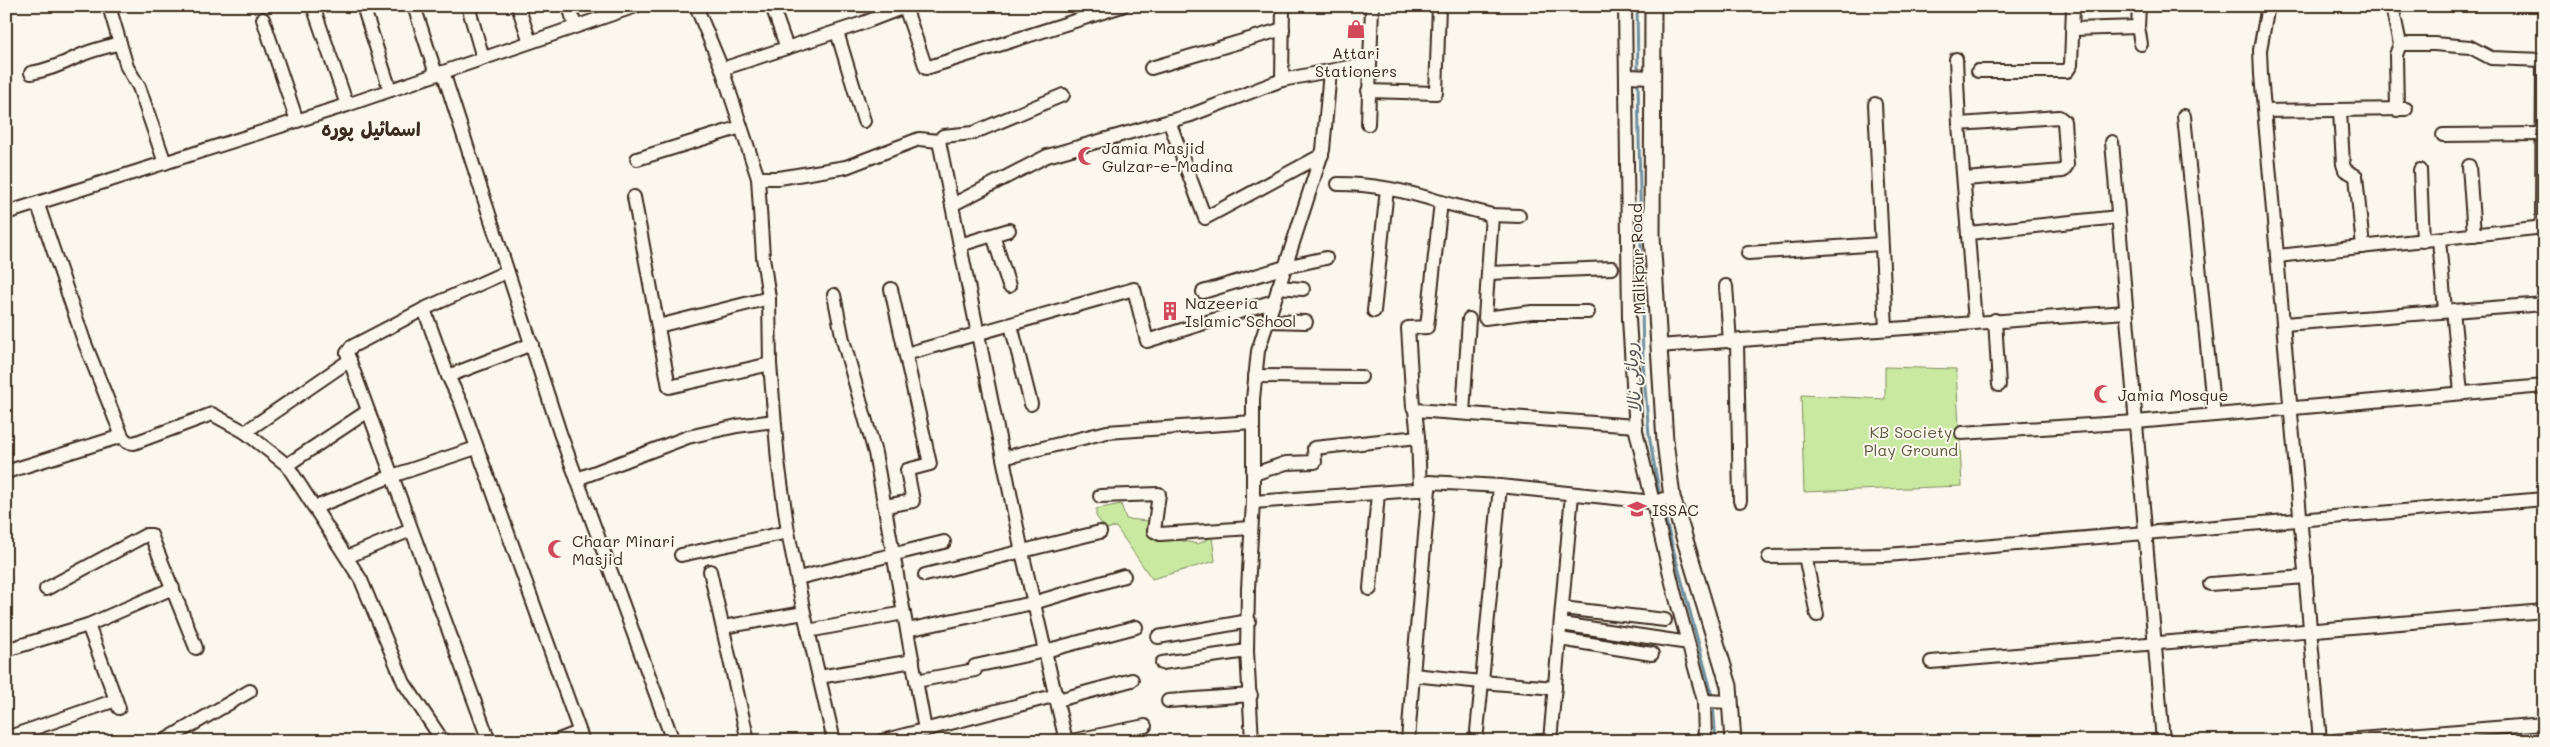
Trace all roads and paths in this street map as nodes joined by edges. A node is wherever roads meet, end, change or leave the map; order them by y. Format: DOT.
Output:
graph roads {
  1 [pos="109,6"];
  2 [pos="313,6"];
  3 [pos="363,6"];
  4 [pos="414,6"];
  5 [pos="468,6"];
  6 [pos="518,6"];
  7 [pos="569,6"];
  8 [pos="636,6"];
  9 [pos="696,6"];
  10 [pos="772,6"];
  11 [pos="906,6"];
  12 [pos="1122,6"];
  13 [pos="1283,6"];
  14 [pos="1372,6"];
  15 [pos="1439,6"];
  16 [pos="1626,6"];
  17 [pos="1653,6"];
  18 [pos="2073,6"];
  19 [pos="2140,6"];
  20 [pos="2268,6"];
  21 [pos="2392,6"];
  22 [pos="263,19"];
  23 [pos="574,26"];
  24 [pos="2138,27"];
  25 [pos="1283,29"];
  26 [pos="2073,29"];
  27 [pos="837,32"];
  28 [pos="530,42"];
  29 [pos="120,43"];
  30 [pos="2141,44"];
  31 [pos="2400,44"];
  32 [pos="787,48"];
  33 [pos="483,58"];
  34 [pos="1956,59"];
  35 [pos="1370,63"];
  36 [pos="1151,68"];
  37 [pos="722,69"];
  38 [pos="1330,71"];
  39 [pos="1978,71"];
  40 [pos="31,73"];
  41 [pos="440,73"];
  42 [pos="1630,76"];
  43 [pos="1650,77"];
  44 [pos="1282,80"];
  45 [pos="390,90"];
  46 [pos="1368,91"];
  47 [pos="1063,95"];
  48 [pos="2543,102"];
  49 [pos="1875,104"];
  50 [pos="347,105"];
  51 [pos="2265,111"];
  52 [pos="2340,111"];
  53 [pos="2184,116"];
  54 [pos="297,120"];
  55 [pos="1169,121"];
  56 [pos="864,122"];
  57 [pos="1368,124"];
  58 [pos="1959,124"];
  59 [pos="741,127"];
  60 [pos="2443,134"];
  61 [pos="2542,134"];
  62 [pos="938,142"];
  63 [pos="2112,142"];
  64 [pos="1322,155"];
  65 [pos="637,159"];
  66 [pos="165,163"];
  67 [pos="2469,166"];
  68 [pos="2420,170"];
  69 [pos="758,178"];
  70 [pos="1965,179"];
  71 [pos="1338,184"];
  72 [pos="1387,189"];
  73 [pos="634,197"];
  74 [pos="1441,202"];
  75 [pos="952,204"];
  76 [pos="38,205"];
  77 [pos="6,213"];
  78 [pos="1492,215"];
  79 [pos="1519,216"];
  80 [pos="2118,217"];
  81 [pos="2543,220"];
  82 [pos="1009,230"];
  83 [pos="1969,233"];
  84 [pos="993,235"];
  85 [pos="1631,236"];
  86 [pos="1649,236"];
  87 [pos="2474,236"];
  88 [pos="2439,239"];
  89 [pos="2423,241"];
  90 [pos="1881,244"];
  91 [pos="960,246"];
  92 [pos="2363,247"];
  93 [pos="1748,253"];
  94 [pos="2278,256"];
  95 [pos="1326,258"];
  96 [pos="1285,267"];
  97 [pos="1612,268"];
  98 [pos="506,272"];
  99 [pos="1488,273"];
  100 [pos="1009,286"];
  101 [pos="1726,286"];
  102 [pos="1278,287"];
  103 [pos="1303,288"];
  104 [pos="891,290"];
  105 [pos="1204,292"];
  106 [pos="834,295"];
  107 [pos="769,298"];
  108 [pos="1274,301"];
  109 [pos="2544,304"];
  110 [pos="424,308"];
  111 [pos="2449,310"];
  112 [pos="1374,311"];
  113 [pos="1588,312"];
  114 [pos="2126,312"];
  115 [pos="1469,319"];
  116 [pos="1995,320"];
  117 [pos="1268,321"];
  118 [pos="1306,322"];
  119 [pos="1975,322"];
  120 [pos="2284,324"];
  121 [pos="1010,325"];
  122 [pos="658,326"];
  123 [pos="1886,329"];
  124 [pos="979,335"];
  125 [pos="1733,341"];
  126 [pos="532,344"];
  127 [pos="1658,346"];
  128 [pos="906,354"];
  129 [pos="350,360"];
  130 [pos="770,364"];
  131 [pos="448,376"];
  132 [pos="1255,376"];
  133 [pos="1362,377"];
  134 [pos="1999,385"];
  135 [pos="2544,386"];
  136 [pos="2461,393"];
  137 [pos="1031,404"];
  138 [pos="2291,408"];
  139 [pos="1415,410"];
  140 [pos="368,411"];
  141 [pos="1462,413"];
  142 [pos="2214,416"];
  143 [pos="774,421"];
  144 [pos="1253,422"];
  145 [pos="2136,422"];
  146 [pos="1636,426"];
  147 [pos="245,432"];
  148 [pos="1962,433"];
  149 [pos="122,436"];
  150 [pos="1418,437"];
  151 [pos="476,448"];
  152 [pos="1003,458"];
  153 [pos="287,465"];
  154 [pos="6,472"];
  155 [pos="1254,474"];
  156 [pos="392,476"];
  157 [pos="576,479"];
  158 [pos="1500,486"];
  159 [pos="1424,490"];
  160 [pos="1378,493"];
  161 [pos="1572,494"];
  162 [pos="1100,496"];
  163 [pos="1670,498"];
  164 [pos="2544,499"];
  165 [pos="1740,501"];
  166 [pos="1253,502"];
  167 [pos="1653,502"];
  168 [pos="885,506"];
  169 [pos="316,507"];
  170 [pos="2301,518"];
  171 [pos="1251,528"];
  172 [pos="411,530"];
  173 [pos="788,532"];
  174 [pos="1100,532"];
  175 [pos="2145,532"];
  176 [pos="944,542"];
  177 [pos="1022,552"];
  178 [pos="893,554"];
  179 [pos="681,555"];
  180 [pos="347,556"];
  181 [pos="1805,556"];
  182 [pos="1769,557"];
  183 [pos="710,571"];
  184 [pos="925,575"];
  185 [pos="1124,576"];
  186 [pos="2306,577"];
  187 [pos="798,578"];
  188 [pos="2210,584"];
  189 [pos="173,588"];
  190 [pos="46,589"];
  191 [pos="1370,589"];
  192 [pos="1033,604"];
  193 [pos="1562,608"];
  194 [pos="2544,611"];
  195 [pos="804,613"];
  196 [pos="904,613"];
  197 [pos="1817,615"];
  198 [pos="1665,620"];
  199 [pos="1249,621"];
  200 [pos="1561,624"];
  201 [pos="88,625"];
  202 [pos="1136,626"];
  203 [pos="723,627"];
  204 [pos="2310,629"];
  205 [pos="907,630"];
  206 [pos="808,631"];
  207 [pos="1158,637"];
  208 [pos="1560,639"];
  209 [pos="1682,642"];
  210 [pos="2155,644"];
  211 [pos="196,648"];
  212 [pos="6,650"];
  213 [pos="1045,651"];
  214 [pos="1247,652"];
  215 [pos="1652,654"];
  216 [pos="913,661"];
  217 [pos="1931,662"];
  218 [pos="1162,663"];
  219 [pos="1413,675"];
  220 [pos="819,677"];
  221 [pos="1132,680"];
  222 [pos="916,681"];
  223 [pos="1482,682"];
  224 [pos="1555,688"];
  225 [pos="250,691"];
  226 [pos="1251,694"];
  227 [pos="1057,698"];
  228 [pos="1168,701"];
  229 [pos="1716,702"];
  230 [pos="2544,724"];
  231 [pos="1145,726"];
  232 [pos="925,730"];
  233 [pos="581,736"];
  234 [pos="6,738"];
  235 [pos="164,741"];
  236 [pos="443,741"];
  237 [pos="489,741"];
  238 [pos="556,741"];
  239 [pos="673,741"];
  240 [pos="748,741"];
  241 [pos="834,741"];
  242 [pos="882,741"];
  243 [pos="1066,741"];
  244 [pos="1071,741"];
  245 [pos="1252,741"];
  246 [pos="1408,741"];
  247 [pos="1476,741"];
  248 [pos="1550,741"];
  249 [pos="1705,741"];
  250 [pos="1732,741"];
  251 [pos="2163,741"];
  252 [pos="2320,741"];
  253 [pos="2335,741"];
  1 -- 29 [label="street"];
  2 -- 50 [label="street"];
  3 -- 45 [label="street"];
  4 -- 41 [label="street"];
  5 -- 33 [label="street"];
  6 -- 28 [label="street"];
  7 -- 23 [label="street"];
  8 -- 23 [label="street"];
  9 -- 37 [label="street"];
  10 -- 32 [label="street"];
  11 -- 12 [label="street"];
  11 -- 27 [label="street"];
  13 -- 25 [label="street"];
  14 -- 35 [label="street"];
  15 -- 46 [label="street"];
  16 -- 42 [label="street"];
  17 -- 43 [label="street, Malikpur Road"];
  18 -- 26 [label="street"];
  19 -- 24 [label="street"];
  20 -- 51 [label="street"];
  21 -- 31 [label="street"];
  22 -- 54 [label="street"];
  23 -- 28 [label="street"];
  24 -- 26 [label="street"];
  24 -- 30 [label="street"];
  25 -- 36 [label="street"];
  25 -- 44 [label="street"];
  26 -- 39 [label="street"];
  27 -- 32 [label="street"];
  27 -- 56 [label="street"];
  28 -- 33 [label="street"];
  29 -- 40 [label="street"];
  29 -- 66 [label="street"];
  31 -- 48 [label="street"];
  31 -- 52 [label="street"];
  32 -- 37 [label="street"];
  33 -- 41 [label="street"];
  34 -- 58 [label="street"];
  35 -- 38 [label="street"];
  35 -- 46 [label="street"];
  37 -- 59 [label="street"];
  38 -- 44 [label="street"];
  38 -- 64 [label="street"];
  41 -- 45 [label="street"];
  41 -- 98 [label="street"];
  42 -- 43 [label="street"];
  42 -- 85 [label="street"];
  43 -- 86 [label="street, Malikpur Road"];
  44 -- 55 [label="street"];
  45 -- 50 [label="street"];
  46 -- 57 [label="street"];
  47 -- 62 [label="street"];
  48 -- 61 [label="street"];
  49 -- 90 [label="street"];
  50 -- 54 [label="street"];
  51 -- 52 [label="street"];
  51 -- 94 [label="street"];
  52 -- 92 [label="street"];
  53 -- 142 [label="street"];
  54 -- 66 [label="street"];
  55 -- 64 [label="street"];
  55 -- 75 [label="street"];
  58 -- 70 [label="street"];
  58 -- 70 [label="street"];
  59 -- 65 [label="street"];
  59 -- 69 [label="street"];
  60 -- 61 [label="street"];
  61 -- 81 [label="street"];
  62 -- 69 [label="street"];
  62 -- 75 [label="street"];
  63 -- 80 [label="street"];
  64 -- 96 [label="street"];
  66 -- 76 [label="street"];
  67 -- 87 [label="street"];
  68 -- 89 [label="street"];
  69 -- 107 [label="street"];
  70 -- 83 [label="street"];
  71 -- 72 [label="street"];
  72 -- 74 [label="street"];
  72 -- 112 [label="street"];
  73 -- 122 [label="street"];
  74 -- 78 [label="street"];
  74 -- 139 [label="street"];
  75 -- 91 [label="street"];
  76 -- 77 [label="street"];
  76 -- 149 [label="street"];
  78 -- 79 [label="street"];
  78 -- 99 [label="street"];
  80 -- 83 [label="street"];
  80 -- 114 [label="street"];
  81 -- 87 [label="street"];
  82 -- 84 [label="street"];
  83 -- 119 [label="street"];
  84 -- 91 [label="street"];
  84 -- 100 [label="street"];
  85 -- 86 [label="street"];
  85 -- 146 [label="street"];
  86 -- 127 [label="street, Malikpur Road"];
  87 -- 88 [label="street"];
  88 -- 89 [label="street"];
  88 -- 111 [label="street"];
  89 -- 92 [label="street"];
  90 -- 93 [label="street"];
  90 -- 123 [label="street"];
  91 -- 124 [label="street"];
  92 -- 94 [label="street"];
  94 -- 120 [label="street"];
  95 -- 96 [label="street"];
  96 -- 102 [label="street"];
  96 -- 105 [label="street"];
  97 -- 99 [label="street"];
  98 -- 110 [label="street"];
  98 -- 126 [label="street"];
  99 -- 113 [label="street"];
  101 -- 125 [label="street"];
  102 -- 103 [label="street"];
  102 -- 108 [label="street"];
  104 -- 128 [label="street"];
  106 -- 168 [label="street"];
  107 -- 122 [label="street"];
  107 -- 130 [label="street"];
  108 -- 117 [label="street"];
  108 -- 121 [label="street"];
  109 -- 111 [label="street"];
  110 -- 129 [label="street"];
  110 -- 131 [label="street"];
  111 -- 120 [label="street"];
  111 -- 136 [label="street"];
  114 -- 116 [label="street"];
  114 -- 145 [label="street"];
  115 -- 141 [label="street"];
  116 -- 119 [label="street"];
  116 -- 134 [label="street"];
  117 -- 118 [label="street"];
  117 -- 132 [label="street"];
  119 -- 123 [label="street"];
  120 -- 138 [label="street"];
  121 -- 124 [label="street"];
  121 -- 137 [label="street"];
  122 -- 130 [label="street"];
  123 -- 125 [label="street"];
  124 -- 128 [label="street"];
  124 -- 152 [label="street"];
  125 -- 127 [label="street"];
  125 -- 165 [label="street"];
  126 -- 131 [label="street"];
  126 -- 157 [label="street"];
  127 -- 163 [label="street, Malikpur Road"];
  128 -- 168 [label="street"];
  129 -- 140 [label="street"];
  129 -- 147 [label="street"];
  130 -- 143 [label="street"];
  131 -- 151 [label="street"];
  132 -- 133 [label="street"];
  132 -- 144 [label="street"];
  135 -- 136 [label="street"];
  136 -- 138 [label="street"];
  138 -- 142 [label="street"];
  138 -- 170 [label="street"];
  139 -- 141 [label="street"];
  139 -- 150 [label="street"];
  140 -- 153 [label="street"];
  140 -- 156 [label="street"];
  141 -- 146 [label="street"];
  142 -- 145 [label="street"];
  143 -- 157 [label="street"];
  143 -- 173 [label="street"];
  144 -- 152 [label="street"];
  144 -- 155 [label="street"];
  145 -- 148 [label="street"];
  145 -- 175 [label="street"];
  146 -- 167 [label="street"];
  147 -- 149 [label="street"];
  147 -- 153 [label="street"];
  149 -- 154 [label="street"];
  150 -- 155 [label="street"];
  150 -- 159 [label="street"];
  151 -- 156 [label="street"];
  151 -- 233 [label="street"];
  152 -- 177 [label="street"];
  153 -- 169 [label="street"];
  155 -- 166 [label="street"];
  156 -- 169 [label="street"];
  156 -- 172 [label="street"];
  157 -- 239 [label="street"];
  158 -- 159 [label="street"];
  158 -- 161 [label="street"];
  158 -- 223 [label="street"];
  159 -- 160 [label="street"];
  159 -- 219 [label="street"];
  160 -- 166 [label="street"];
  160 -- 191 [label="street"];
  161 -- 167 [label="street"];
  161 -- 193 [label="street"];
  162 -- 171 [label="street"];
  163 -- 167 [label="street"];
  163 -- 229 [label="street, Malikpur Road"];
  164 -- 170 [label="street"];
  166 -- 171 [label="street"];
  167 -- 229 [label="street"];
  168 -- 178 [label="street"];
  169 -- 180 [label="street"];
  170 -- 175 [label="street"];
  170 -- 186 [label="street"];
  171 -- 199 [label="street"];
  172 -- 180 [label="street"];
  172 -- 237 [label="street"];
  173 -- 179 [label="street"];
  173 -- 187 [label="street"];
  174 -- 177 [label="street"];
  175 -- 181 [label="street"];
  175 -- 210 [label="street"];
  176 -- 178 [label="street"];
  177 -- 184 [label="street"];
  177 -- 192 [label="street"];
  178 -- 187 [label="street"];
  178 -- 196 [label="street"];
  180 -- 236 [label="street"];
  181 -- 182 [label="street"];
  181 -- 197 [label="street"];
  183 -- 203 [label="street"];
  185 -- 192 [label="street"];
  186 -- 188 [label="street"];
  186 -- 204 [label="street"];
  187 -- 195 [label="street"];
  189 -- 190 [label="street"];
  189 -- 201 [label="street"];
  189 -- 211 [label="street"];
  192 -- 205 [label="street"];
  192 -- 213 [label="street"];
  193 -- 198 [label="street"];
  193 -- 200 [label="street"];
  194 -- 204 [label="street"];
  195 -- 203 [label="street"];
  195 -- 206 [label="street"];
  196 -- 205 [label="street"];
  196 -- 206 [label="street"];
  199 -- 207 [label="street"];
  199 -- 214 [label="street"];
  200 -- 208 [label="street"];
  200 -- 209 [label="street"];
  201 -- 212 [label="street"];
  201 -- 234 [label="street"];
  202 -- 213 [label="street"];
  203 -- 240 [label="street"];
  204 -- 210 [label="street"];
  204 -- 252 [label="street"];
  205 -- 216 [label="street"];
  206 -- 220 [label="street"];
  208 -- 215 [label="street"];
  208 -- 224 [label="street"];
  210 -- 217 [label="street"];
  210 -- 251 [label="street"];
  213 -- 222 [label="street"];
  213 -- 227 [label="street"];
  214 -- 218 [label="street"];
  214 -- 226 [label="street"];
  216 -- 220 [label="street"];
  216 -- 222 [label="street"];
  219 -- 223 [label="street"];
  219 -- 246 [label="street"];
  220 -- 241 [label="street"];
  221 -- 227 [label="street"];
  222 -- 232 [label="street"];
  223 -- 224 [label="street"];
  223 -- 247 [label="street"];
  224 -- 248 [label="street"];
  225 -- 235 [label="street"];
  226 -- 228 [label="street"];
  226 -- 245 [label="street"];
  227 -- 232 [label="street"];
  227 -- 243 [label="street"];
  229 -- 249 [label="street"];
  229 -- 250 [label="street, Malikpur Road"];
  230 -- 253 [label="street"];
  231 -- 244 [label="street"];
  232 -- 242 [label="street"];
  233 -- 238 [label="street"];
}
